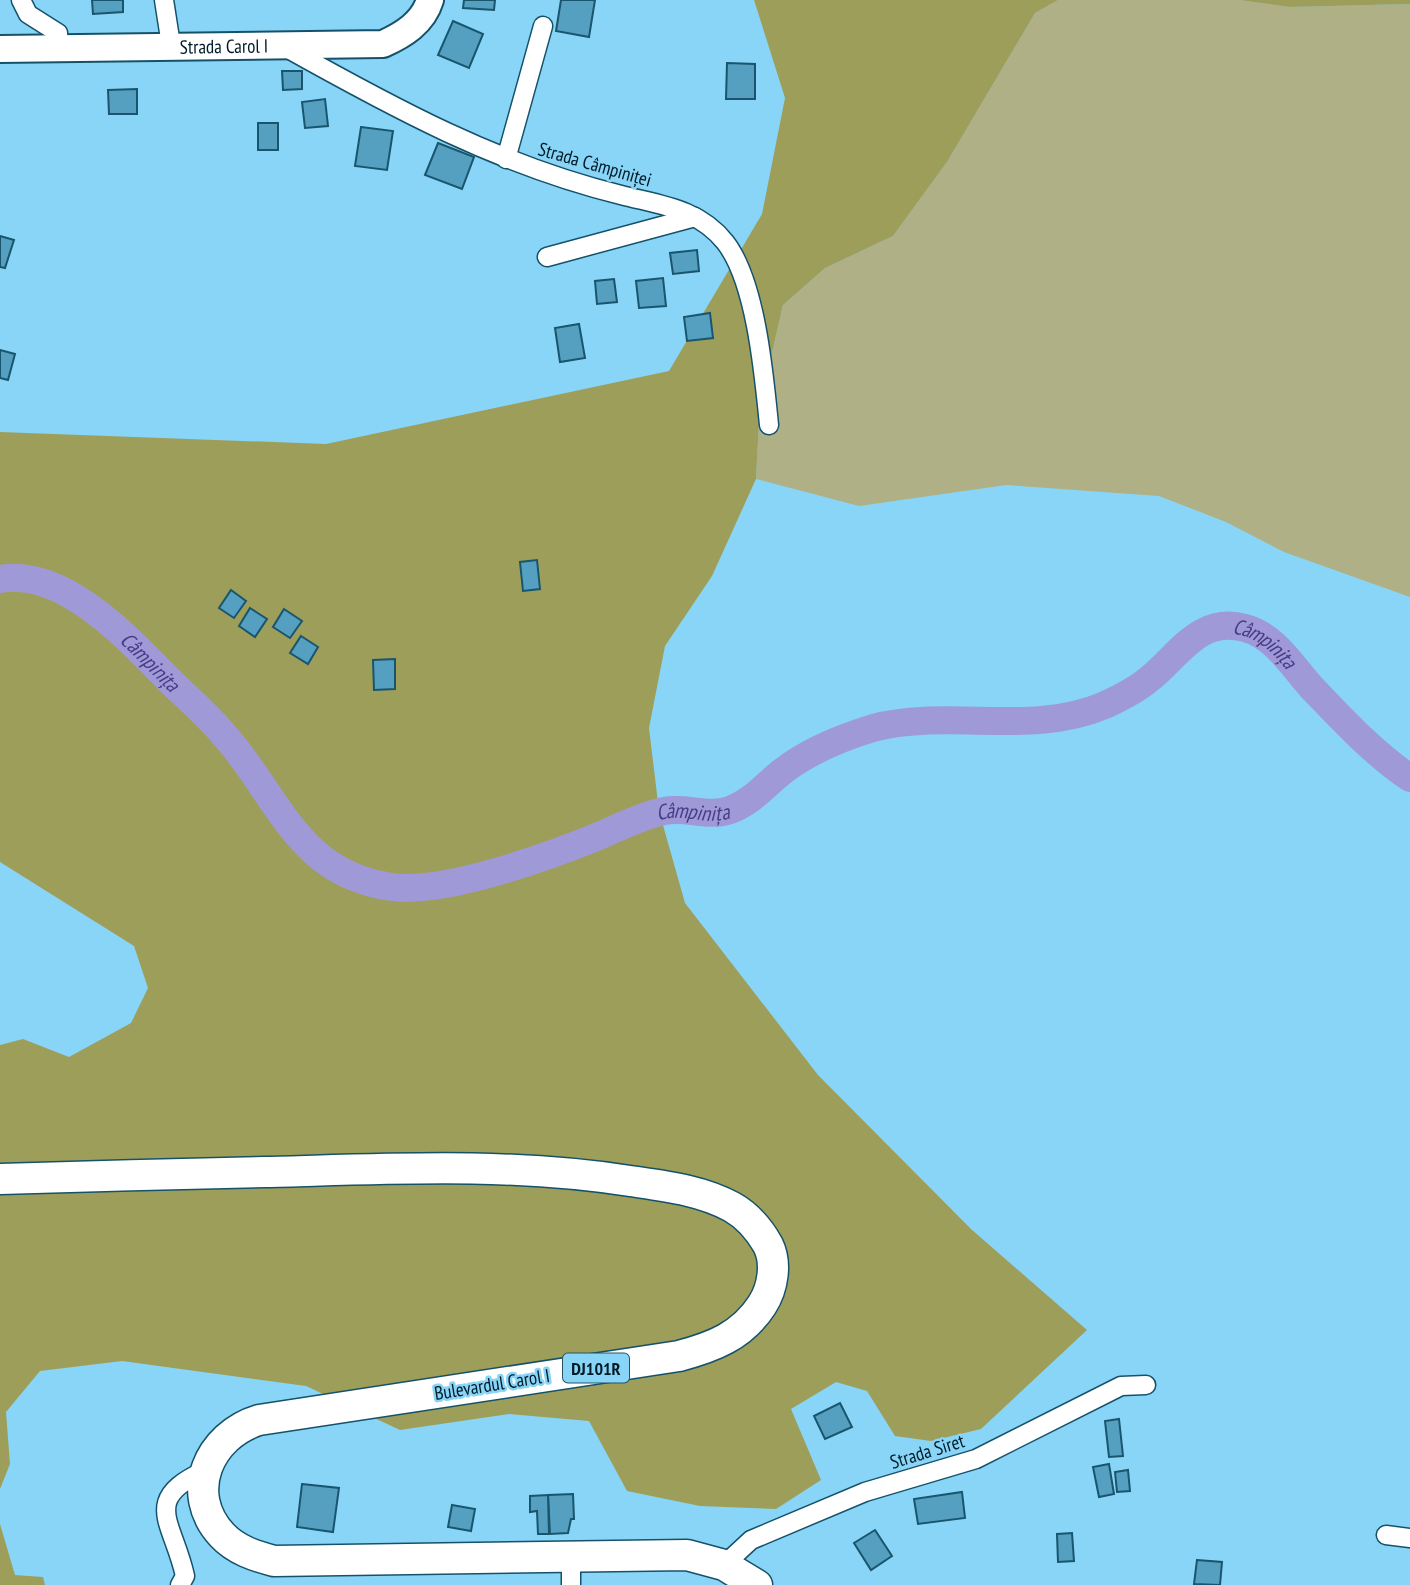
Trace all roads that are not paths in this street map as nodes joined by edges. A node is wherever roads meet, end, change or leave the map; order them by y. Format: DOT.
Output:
graph roads {
  1 [pos="20,0"];
  2 [pos="164,0"];
  3 [pos="429,0"];
  4 [pos="543,26"];
  5 [pos="171,45"];
  6 [pos="280,45"];
  7 [pos="59,48"];
  8 [pos="0,49"];
  9 [pos="506,159"];
  10 [pos="695,217"];
  11 [pos="547,257"];
  12 [pos="769,425"];
  13 [pos="0,1179"];
  14 [pos="1146,1385"];
  15 [pos="206,1470"];
  16 [pos="1386,1535"];
  17 [pos="1410,1538"];
  18 [pos="724,1564"];
  19 [pos="571,1571"];
  20 [pos="180,1585"];
  21 [pos="757,1585"];
  1 -- 7 [label="street"];
  2 -- 5 [label="street"];
  3 -- 6 [label="main road, Strada Carol I"];
  4 -- 9 [label="street"];
  5 -- 6 [label="main road, Strada Carol I"];
  5 -- 7 [label="main road, Strada Carol I"];
  6 -- 9 [label="street, Strada Câmpiniței"];
  7 -- 8 [label="main road, Strada Carol I"];
  9 -- 10 [label="street, Strada Câmpiniței"];
  10 -- 11 [label="street"];
  10 -- 12 [label="street, Strada Câmpiniței"];
  13 -- 15 [label="main road, Bulevardul Carol I / DJ101R"];
  14 -- 18 [label="street, Strada Siret"];
  15 -- 19 [label="main road"];
  15 -- 20 [label="street"];
  16 -- 17 [label="street"];
  18 -- 19 [label="main road"];
  18 -- 21 [label="main road"];
}
